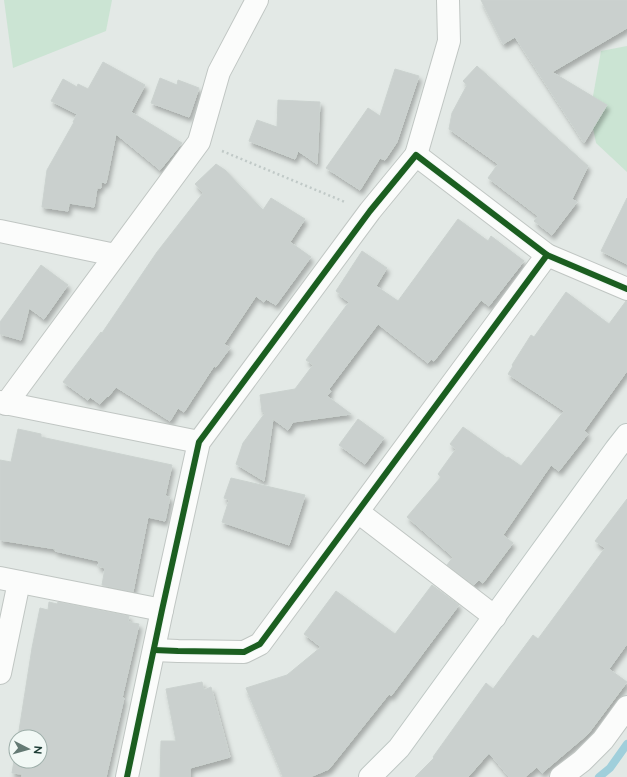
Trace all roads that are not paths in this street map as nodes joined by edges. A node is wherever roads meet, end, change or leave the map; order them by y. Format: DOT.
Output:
graph roads {
  1 [pos="257,0"];
  2 [pos="448,0"];
  3 [pos="416,155"];
  4 [pos="0,231"];
  5 [pos="115,255"];
  6 [pos="547,255"];
  7 [pos="627,289"];
  8 [pos="3,403"];
  9 [pos="627,435"];
  10 [pos="199,442"];
  11 [pos="358,512"];
  12 [pos="9,580"];
  13 [pos="162,610"];
  14 [pos="494,617"];
  15 [pos="154,650"];
  16 [pos="0,673"];
  17 [pos="627,707"];
  18 [pos="127,777"];
  19 [pos="370,777"];
  20 [pos="561,777"];
  1 -- 5 [label="street"];
  2 -- 3 [label="street"];
  3 -- 6 [label="street"];
  3 -- 10 [label="street"];
  4 -- 5 [label="street"];
  5 -- 8 [label="street"];
  6 -- 7 [label="street"];
  6 -- 11 [label="street"];
  8 -- 10 [label="street"];
  9 -- 14 [label="street"];
  10 -- 13 [label="street"];
  11 -- 14 [label="street"];
  11 -- 15 [label="street"];
  12 -- 13 [label="street"];
  12 -- 16 [label="street"];
  13 -- 15 [label="street"];
  14 -- 19 [label="street"];
  15 -- 18 [label="street"];
  17 -- 20 [label="street"];
}
